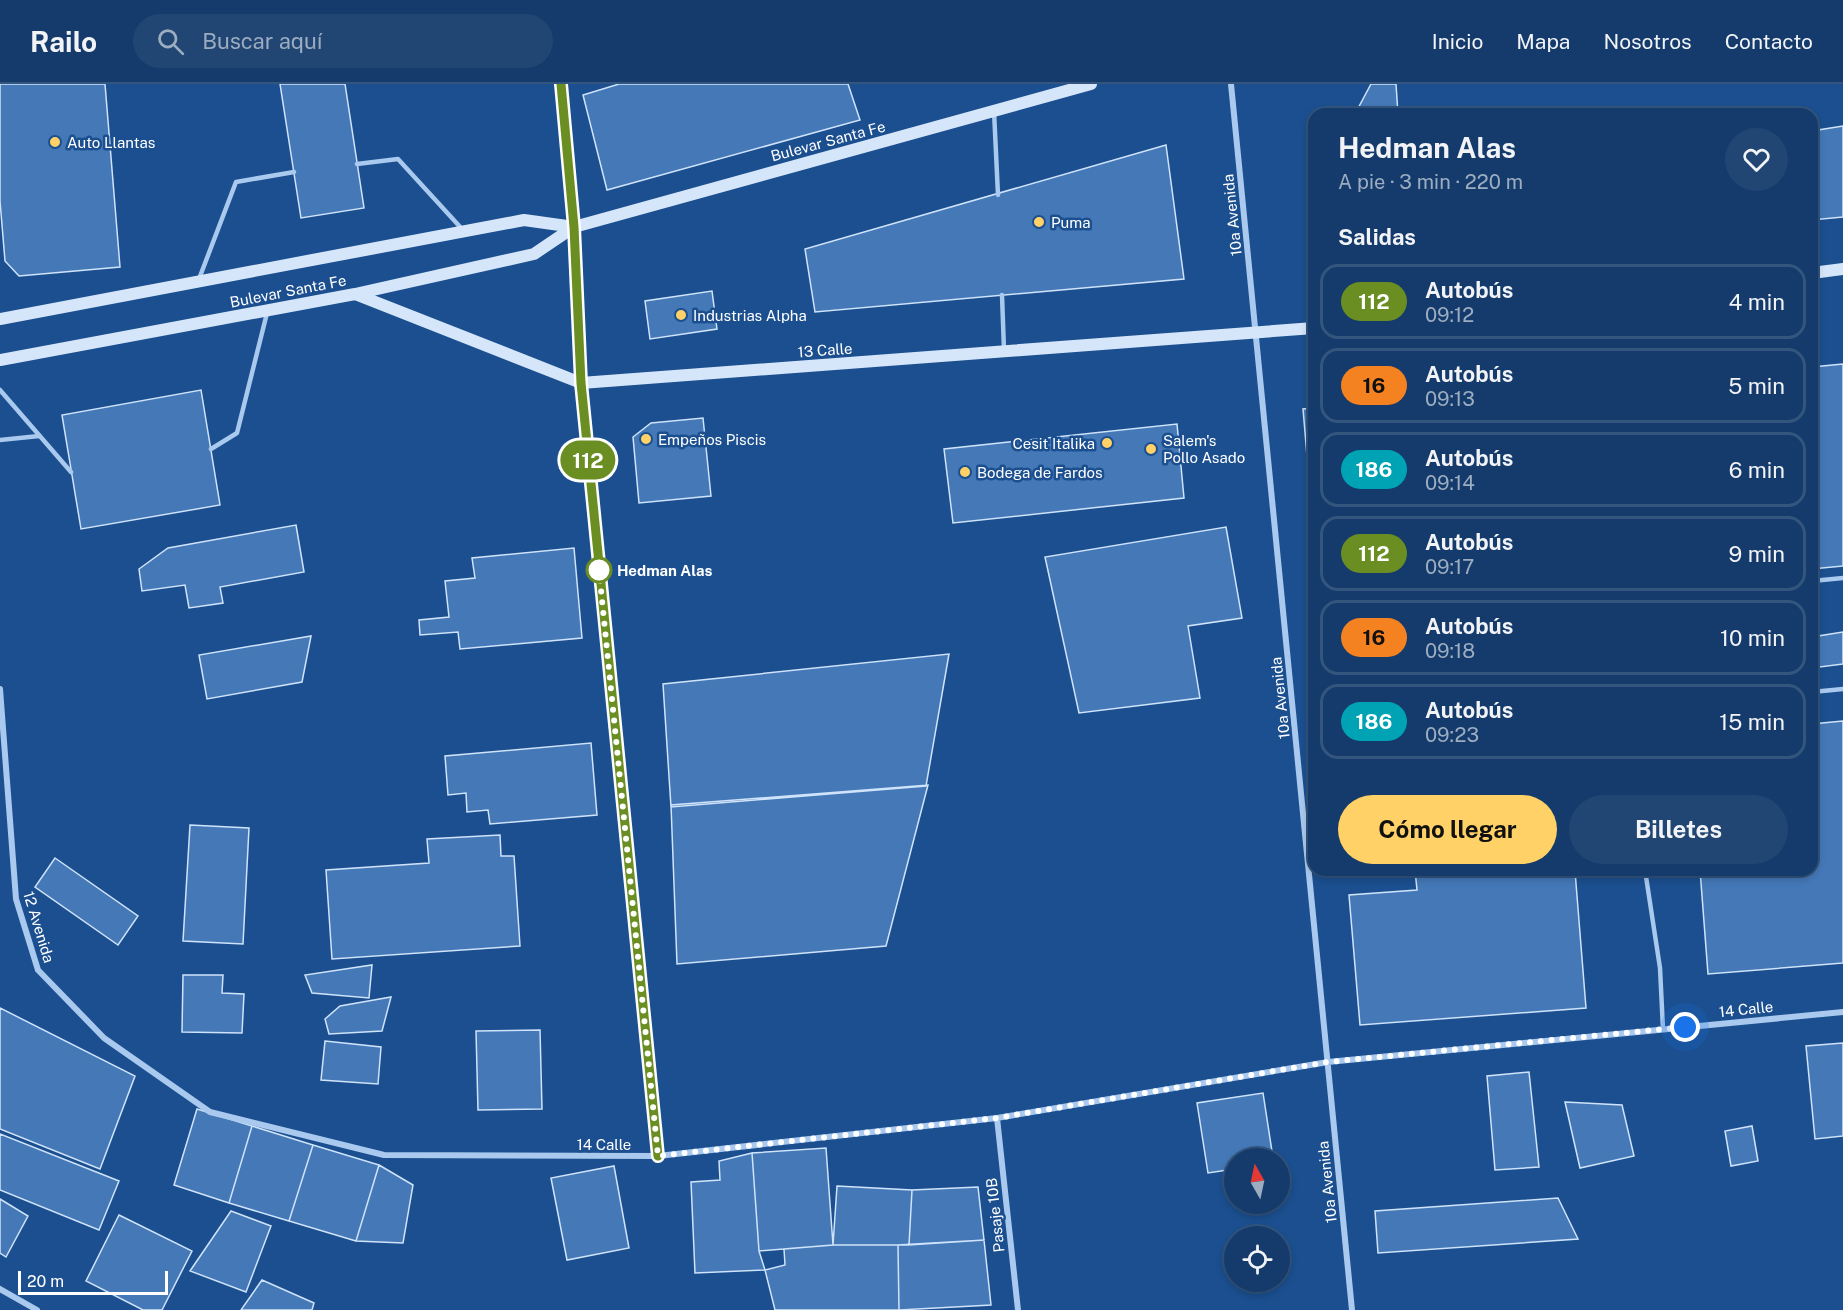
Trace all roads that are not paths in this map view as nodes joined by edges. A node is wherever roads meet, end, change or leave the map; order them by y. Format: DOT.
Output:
graph roads {
  1 [pos="561,84"];
  2 [pos="1091,84"];
  3 [pos="1231,84"];
  4 [pos="994,111"];
  5 [pos="357,164"];
  6 [pos="294,172"];
  7 [pos="998,195"];
  8 [pos="574,227"];
  9 [pos="464,231"];
  10 [pos="1843,270"];
  11 [pos="1818,272"];
  12 [pos="197,283"];
  13 [pos="355,294"];
  14 [pos="1002,296"];
  15 [pos="267,310"];
  16 [pos="0,319"];
  17 [pos="1308,329"];
  18 [pos="1256,334"];
  19 [pos="1005,352"];
  20 [pos="0,360"];
  21 [pos="581,383"];
  22 [pos="0,390"];
  23 [pos="40,436"];
  24 [pos="0,440"];
  25 [pos="211,449"];
  26 [pos="71,472"];
  27 [pos="1843,578"];
  28 [pos="1818,580"];
  29 [pos="1843,689"];
  30 [pos="0,690"];
  31 [pos="1818,691"];
  32 [pos="1308,860"];
  33 [pos="1310,876"];
  34 [pos="1646,876"];
  35 [pos="1843,1012"];
  36 [pos="1663,1029"];
  37 [pos="104,1038"];
  38 [pos="1328,1062"];
  39 [pos="997,1118"];
  40 [pos="658,1156"];
  41 [pos="0,1289"];
  42 [pos="37,1310"];
  43 [pos="1017,1310"];
  44 [pos="1352,1310"];
  1 -- 8 [label="street"];
  2 -- 4 [label="main road, Bulevar Santa Fe"];
  3 -- 18 [label="street, 10a Avenida"];
  4 -- 7 [label="lane"];
  4 -- 8 [label="main road, Bulevar Santa Fe"];
  5 -- 9 [label="lane"];
  6 -- 12 [label="lane"];
  8 -- 9 [label="main road, Bulevar Santa Fe"];
  8 -- 13 [label="main road, Bulevar Santa Fe"];
  8 -- 21 [label="street"];
  9 -- 12 [label="main road, Bulevar Santa Fe"];
  10 -- 11 [label="main road"];
  12 -- 16 [label="main road, Bulevar Santa Fe"];
  13 -- 15 [label="main road, Bulevar Santa Fe"];
  13 -- 21 [label="main road, 13 Calle"];
  14 -- 19 [label="lane"];
  15 -- 20 [label="main road, Bulevar Santa Fe"];
  15 -- 25 [label="lane"];
  17 -- 18 [label="main road, 13 Calle"];
  18 -- 19 [label="main road, 13 Calle"];
  18 -- 32 [label="street, 10a Avenida"];
  19 -- 21 [label="main road, 13 Calle"];
  21 -- 40 [label="street"];
  22 -- 23 [label="lane"];
  23 -- 24 [label="lane"];
  23 -- 26 [label="lane"];
  27 -- 28 [label="lane"];
  29 -- 31 [label="lane"];
  30 -- 37 [label="street, 12 Avenida"];
  33 -- 38 [label="street, 10a Avenida"];
  34 -- 36 [label="lane"];
  35 -- 36 [label="street, 14 Calle"];
  36 -- 38 [label="street, 14 Calle"];
  37 -- 40 [label="street, 14 Calle"];
  38 -- 39 [label="street, 14 Calle"];
  38 -- 44 [label="street, 10a Avenida"];
  39 -- 40 [label="street, 14 Calle"];
  39 -- 43 [label="street, Pasaje 10B"];
  41 -- 42 [label="street"];
}
